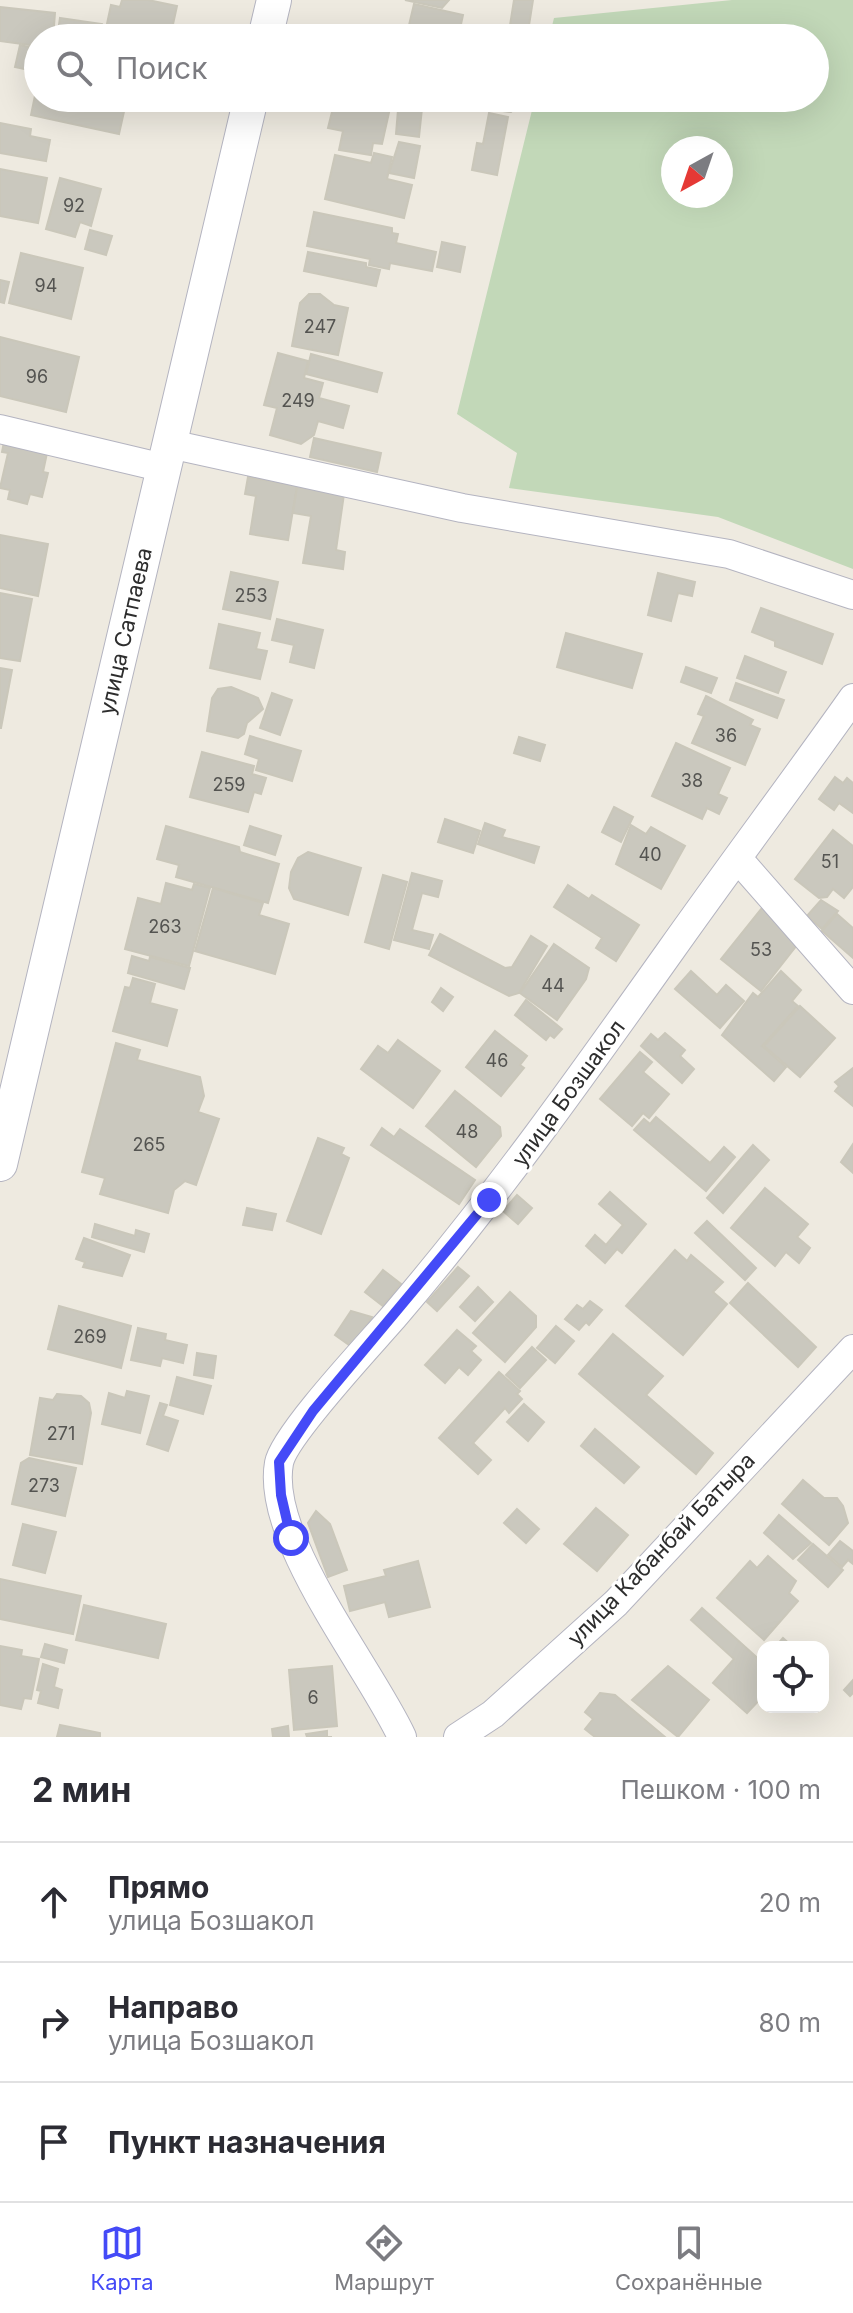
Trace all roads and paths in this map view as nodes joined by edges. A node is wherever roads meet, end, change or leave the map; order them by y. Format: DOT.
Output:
graph roads {
  1 [pos="274,0"];
  2 [pos="268,24"];
  3 [pos="248,112"];
  4 [pos="0,429"];
  5 [pos="167,456"];
  6 [pos="853,595"];
  7 [pos="853,698"];
  8 [pos="739,860"];
  9 [pos="853,990"];
  10 [pos="0,1164"];
  11 [pos="853,1349"];
  12 [pos="402,1737"];
  13 [pos="458,1737"];
  1 -- 2 [label="street"];
  3 -- 5 [label="street, улица Сатпаева"];
  4 -- 5 [label="street"];
  5 -- 6 [label="street"];
  5 -- 10 [label="street, улица Сатпаева"];
  7 -- 8 [label="street, улица Бозшакол"];
  8 -- 9 [label="street"];
  8 -- 12 [label="street, улица Бозшакол"];
  11 -- 13 [label="street, улица Кабанбай Батыра"];
}
